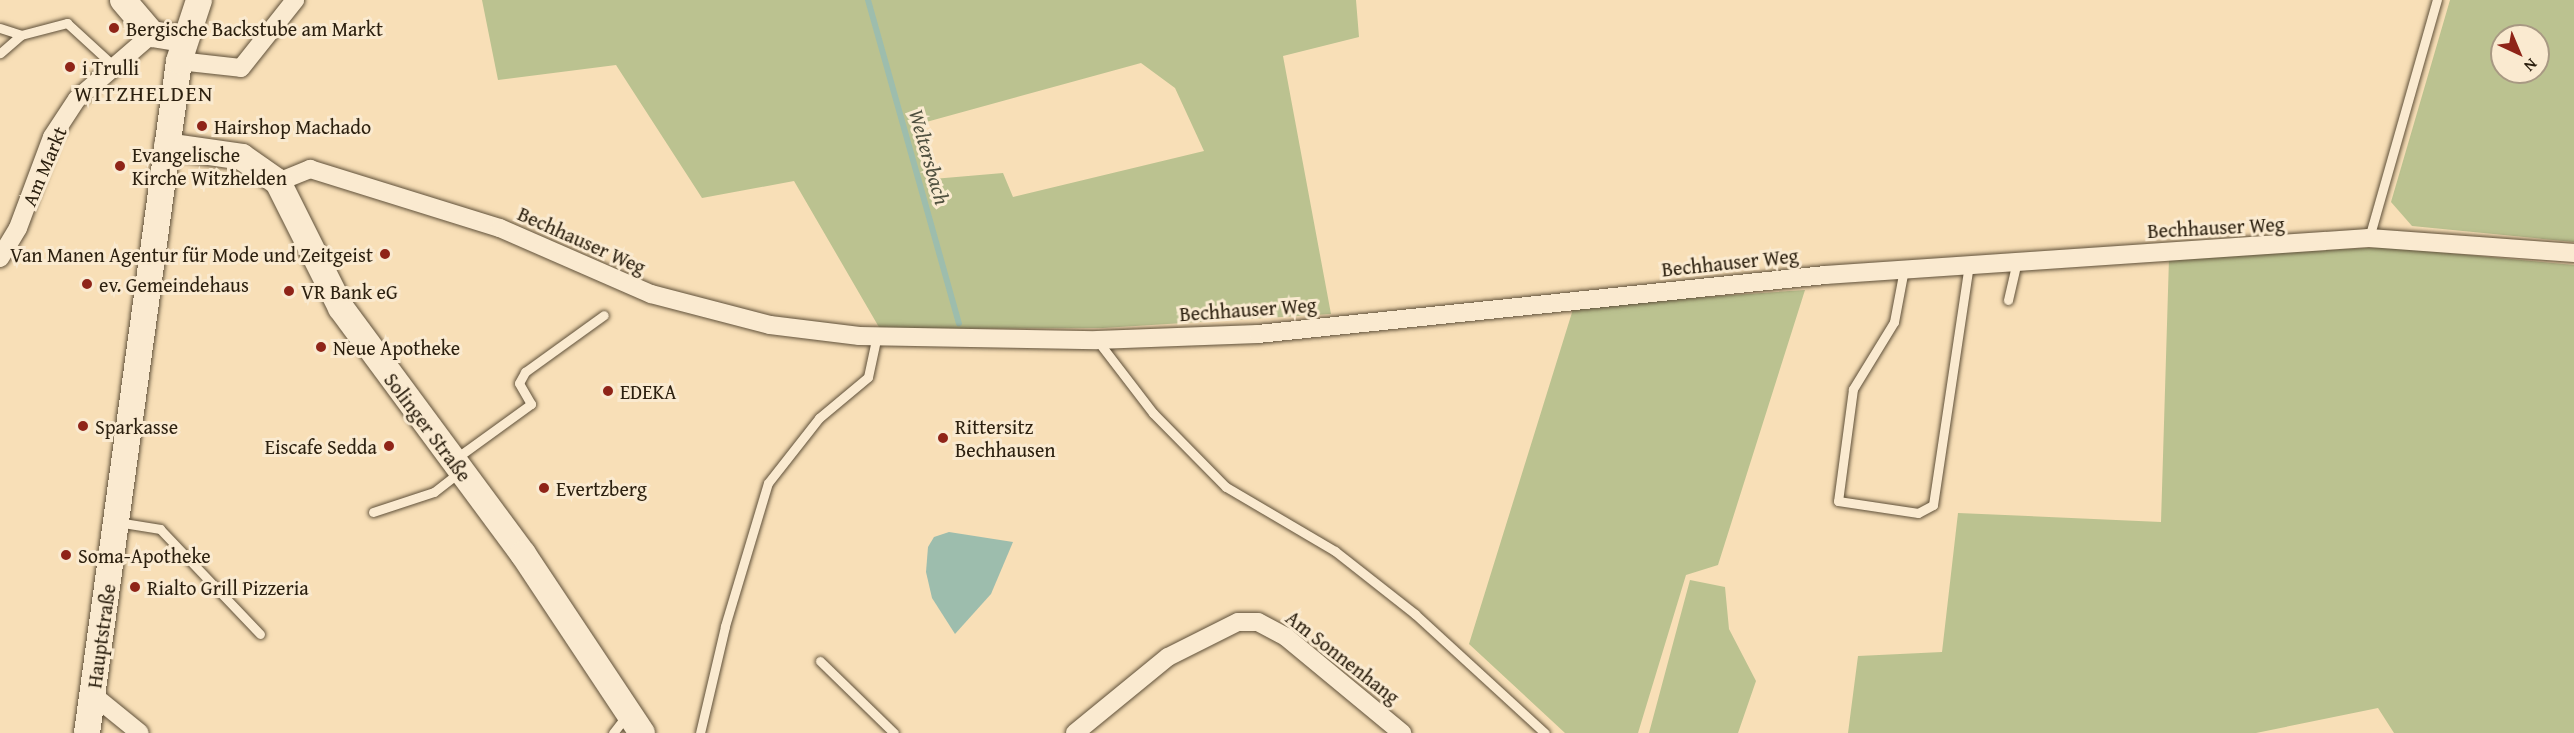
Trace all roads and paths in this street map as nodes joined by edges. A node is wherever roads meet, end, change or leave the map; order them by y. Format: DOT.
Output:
graph roads {
  1 [pos="123,0"];
  2 [pos="199,0"];
  3 [pos="295,0"];
  4 [pos="2437,0"];
  5 [pos="0,28"];
  6 [pos="152,34"];
  7 [pos="21,35"];
  8 [pos="181,50"];
  9 [pos="0,54"];
  10 [pos="114,66"];
  11 [pos="167,146"];
  12 [pos="278,182"];
  13 [pos="2369,238"];
  14 [pos="2574,253"];
  15 [pos="0,258"];
  16 [pos="2017,261"];
  17 [pos="1969,264"];
  18 [pos="1904,269"];
  19 [pos="2008,300"];
  20 [pos="604,315"];
  21 [pos="877,335"];
  22 [pos="1097,340"];
  23 [pos="458,465"];
  24 [pos="373,512"];
  25 [pos="117,522"];
  26 [pos="260,634"];
  27 [pos="820,662"];
  28 [pos="93,695"];
  29 [pos="635,723"];
  30 [pos="87,733"];
  31 [pos="140,733"];
  32 [pos="613,733"];
  33 [pos="700,733"];
  34 [pos="894,733"];
  35 [pos="1075,733"];
  36 [pos="1402,733"];
  37 [pos="1545,733"];
  1 -- 6 [label="main road"];
  2 -- 8 [label="main road"];
  3 -- 8 [label="street"];
  4 -- 13 [label="lane"];
  5 -- 7 [label="lane"];
  6 -- 8 [label="main road"];
  6 -- 10 [label="street, Am Markt"];
  7 -- 9 [label="lane"];
  7 -- 10 [label="lane"];
  8 -- 11 [label="main road"];
  10 -- 15 [label="street, Am Markt"];
  11 -- 12 [label="main road, Solinger Straße"];
  11 -- 25 [label="main road, Hauptstraße"];
  12 -- 21 [label="street, Bechhauser Weg"];
  12 -- 23 [label="main road, Solinger Straße"];
  13 -- 14 [label="street, Bechhauser Weg"];
  13 -- 16 [label="street, Bechhauser Weg"];
  16 -- 17 [label="street, Bechhauser Weg"];
  16 -- 19 [label="lane"];
  17 -- 18 [label="street, Bechhauser Weg"];
  17 -- 18 [label="lane"];
  18 -- 22 [label="street, Bechhauser Weg"];
  20 -- 23 [label="lane"];
  21 -- 22 [label="street, Bechhauser Weg"];
  21 -- 33 [label="lane"];
  22 -- 37 [label="lane"];
  23 -- 24 [label="lane"];
  23 -- 29 [label="main road, Solinger Straße"];
  25 -- 26 [label="lane"];
  25 -- 28 [label="main road, Hauptstraße"];
  27 -- 34 [label="lane"];
  28 -- 30 [label="main road, Hauptstraße"];
  28 -- 31 [label="street"];
  29 -- 32 [label="lane"];
  35 -- 36 [label="street, Am Sonnenhang"];
}
